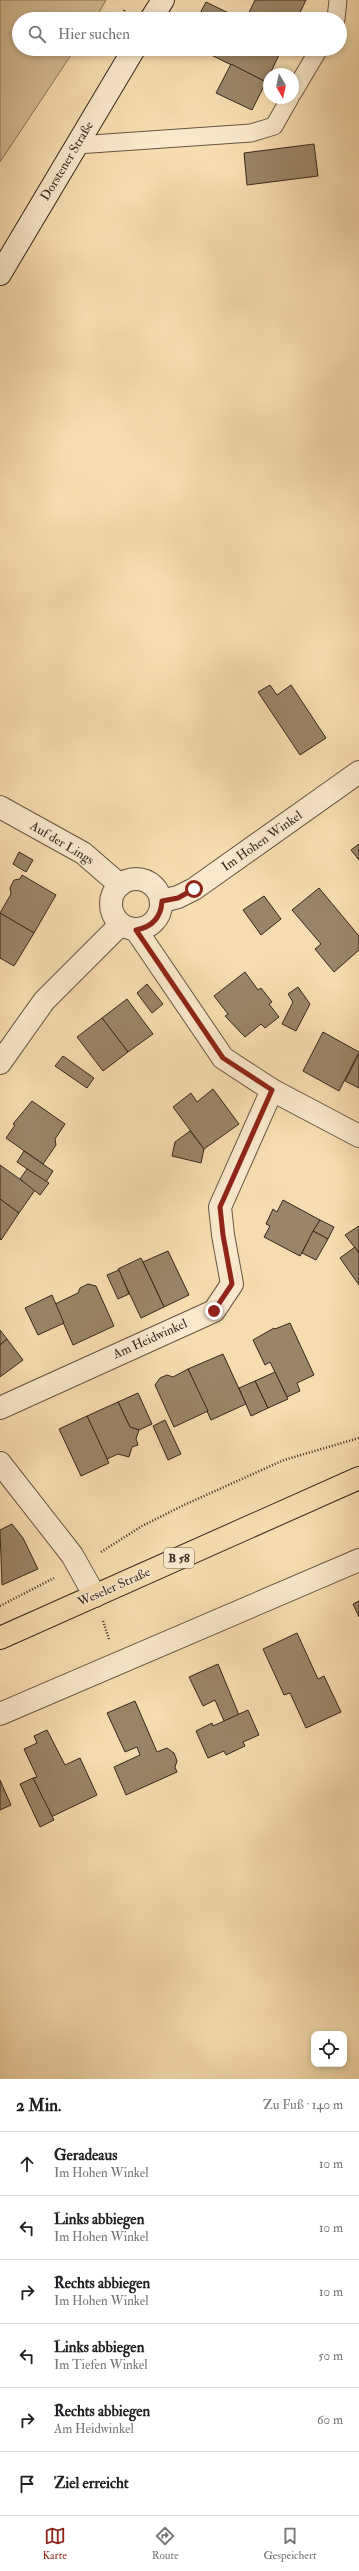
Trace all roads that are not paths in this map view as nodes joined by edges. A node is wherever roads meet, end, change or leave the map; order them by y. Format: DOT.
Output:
graph roads {
  1 [pos="163,0"];
  2 [pos="338,0"];
  3 [pos="155,12"];
  4 [pos="337,12"];
  5 [pos="130,56"];
  6 [pos="315,56"];
  7 [pos="299,83"];
  8 [pos="287,104"];
  9 [pos="77,145"];
  10 [pos="0,274"];
  11 [pos="359,772"];
  12 [pos="0,807"];
  13 [pos="120,885"];
  14 [pos="162,901"];
  15 [pos="128,927"];
  16 [pos="0,1063"];
  17 [pos="272,1090"];
  18 [pos="359,1136"];
  19 [pos="0,1408"];
  20 [pos="0,1463"];
  21 [pos="359,1478"];
  22 [pos="359,1560"];
  23 [pos="94,1596"];
  24 [pos="0,1638"];
  25 [pos="0,1714"];
  1 -- 3 [label="street"];
  2 -- 4 [label="lane"];
  5 -- 9 [label="street, Dorstener Straße"];
  6 -- 7 [label="lane"];
  8 -- 9 [label="lane"];
  9 -- 10 [label="street, Dorstener Straße"];
  11 -- 14 [label="street, Im Hohen Winkel"];
  12 -- 13 [label="street, Auf der Lings"];
  13 -- 14 [label="street"];
  13 -- 15 [label="street"];
  14 -- 15 [label="street"];
  15 -- 16 [label="street"];
  15 -- 17 [label="street"];
  17 -- 18 [label="street"];
  17 -- 19 [label="street, Am Heidwinkel"];
  20 -- 23 [label="street"];
  21 -- 23 [label="main road, Weseler Straße / B 58"];
  22 -- 25 [label="street"];
  23 -- 24 [label="main road, Weseler Straße / B 58"];
}
